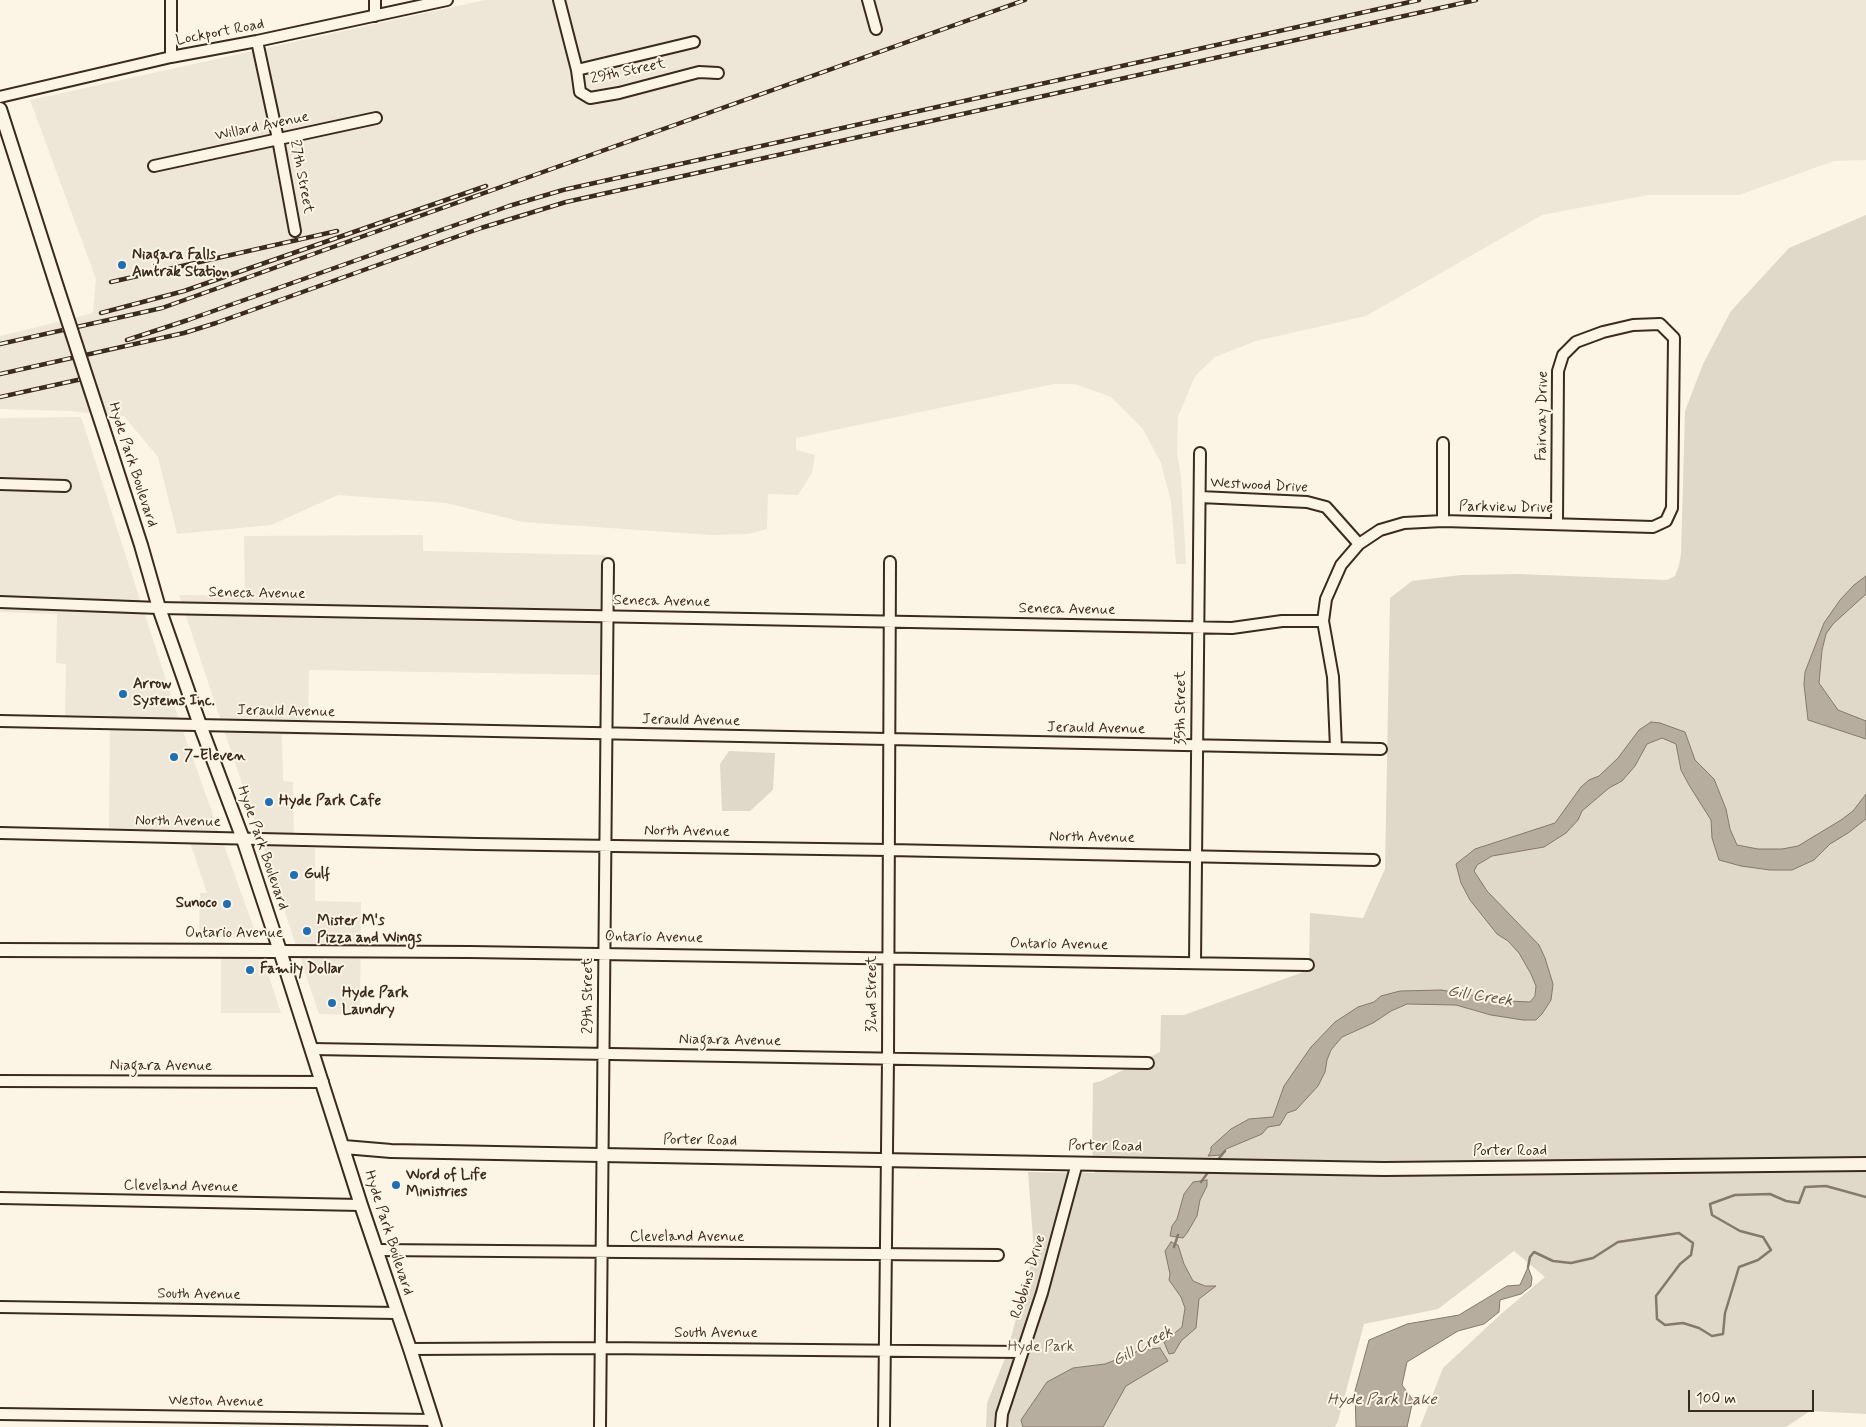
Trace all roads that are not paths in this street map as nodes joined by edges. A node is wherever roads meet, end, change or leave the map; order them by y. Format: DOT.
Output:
graph roads {
  1 [pos="171,0"];
  2 [pos="375,0"];
  3 [pos="446,0"];
  4 [pos="559,0"];
  5 [pos="868,0"];
  6 [pos="375,16"];
  7 [pos="876,30"];
  8 [pos="257,41"];
  9 [pos="694,42"];
  10 [pos="172,57"];
  11 [pos="577,70"];
  12 [pos="718,73"];
  13 [pos="0,97"];
  14 [pos="0,109"];
  15 [pos="376,118"];
  16 [pos="278,139"];
  17 [pos="154,166"];
  18 [pos="295,231"];
  19 [pos="1660,324"];
  20 [pos="1442,443"];
  21 [pos="1200,454"];
  22 [pos="0,484"];
  23 [pos="64,486"];
  24 [pos="1200,497"];
  25 [pos="1443,521"];
  26 [pos="1557,524"];
  27 [pos="1359,544"];
  28 [pos="890,562"];
  29 [pos="608,564"];
  30 [pos="0,602"];
  31 [pos="159,608"];
  32 [pos="606,616"];
  33 [pos="1323,621"];
  34 [pos="890,622"];
  35 [pos="1198,627"];
  36 [pos="0,721"];
  37 [pos="200,725"];
  38 [pos="605,734"];
  39 [pos="889,739"];
  40 [pos="1197,746"];
  41 [pos="1336,748"];
  42 [pos="1381,749"];
  43 [pos="0,833"];
  44 [pos="243,839"];
  45 [pos="604,845"];
  46 [pos="888,850"];
  47 [pos="1197,855"];
  48 [pos="1374,860"];
  49 [pos="0,950"];
  50 [pos="280,951"];
  51 [pos="604,954"];
  52 [pos="888,958"];
  53 [pos="1195,963"];
  54 [pos="1308,965"];
  55 [pos="312,1049"];
  56 [pos="604,1054"];
  57 [pos="888,1059"];
  58 [pos="1148,1063"];
  59 [pos="0,1081"];
  60 [pos="323,1082"];
  61 [pos="344,1147"];
  62 [pos="601,1155"];
  63 [pos="887,1160"];
  64 [pos="1077,1163"];
  65 [pos="1866,1164"];
  66 [pos="0,1198"];
  67 [pos="361,1205"];
  68 [pos="376,1250"];
  69 [pos="602,1252"];
  70 [pos="886,1254"];
  71 [pos="998,1255"];
  72 [pos="0,1307"];
  73 [pos="397,1313"];
  74 [pos="600,1348"];
  75 [pos="410,1349"];
  76 [pos="885,1351"];
  77 [pos="1022,1352"];
  78 [pos="0,1414"];
  79 [pos="433,1424"];
  80 [pos="600,1427"];
  81 [pos="884,1427"];
  82 [pos="1001,1427"];
  1 -- 10 [label="street"];
  2 -- 6 [label="street"];
  3 -- 6 [label="street, Lockport Road"];
  4 -- 11 [label="street, 29th Street"];
  5 -- 7 [label="street"];
  6 -- 8 [label="street, Lockport Road"];
  8 -- 10 [label="street, Lockport Road"];
  8 -- 16 [label="street, 27th Street"];
  9 -- 11 [label="street"];
  10 -- 13 [label="street, Lockport Road"];
  11 -- 12 [label="street, 29th Street"];
  14 -- 31 [label="main road, Hyde Park Boulevard, bridge"];
  15 -- 16 [label="street, Willard Avenue"];
  16 -- 17 [label="street, Willard Avenue"];
  16 -- 18 [label="street, 27th Street"];
  19 -- 26 [label="street, Fairway Drive"];
  19 -- 26 [label="street, Parkview Drive"];
  20 -- 25 [label="street"];
  21 -- 24 [label="street, 35th Street"];
  22 -- 23 [label="street"];
  24 -- 27 [label="street, Westwood Drive"];
  24 -- 35 [label="street, 35th Street"];
  25 -- 26 [label="street, Parkview Drive"];
  25 -- 27 [label="street, Parkview Drive"];
  27 -- 33 [label="street, Parkview Drive"];
  28 -- 34 [label="street, 32nd Street"];
  29 -- 32 [label="street, 29th Street"];
  30 -- 31 [label="street, Seneca Avenue"];
  31 -- 32 [label="street, Seneca Avenue"];
  31 -- 37 [label="main road, Hyde Park Boulevard"];
  32 -- 34 [label="street, Seneca Avenue"];
  32 -- 38 [label="street, 29th Street"];
  33 -- 35 [label="street, Seneca Avenue"];
  33 -- 41 [label="street, Parkview Drive"];
  34 -- 35 [label="street, Seneca Avenue"];
  34 -- 39 [label="street, 32nd Street"];
  35 -- 40 [label="street, 35th Street"];
  36 -- 37 [label="street, Jerauld Avenue"];
  37 -- 38 [label="street, Jerauld Avenue"];
  37 -- 44 [label="main road, Hyde Park Boulevard"];
  38 -- 39 [label="street, Jerauld Avenue"];
  38 -- 45 [label="street, 29th Street"];
  39 -- 40 [label="street, Jerauld Avenue"];
  39 -- 46 [label="street, 32nd Street"];
  40 -- 41 [label="street, Jerauld Avenue"];
  40 -- 47 [label="street, 35th Street"];
  41 -- 42 [label="street, Jerauld Avenue"];
  43 -- 44 [label="street, North Avenue"];
  44 -- 45 [label="street, North Avenue"];
  44 -- 50 [label="main road, Hyde Park Boulevard"];
  45 -- 46 [label="street, North Avenue"];
  45 -- 51 [label="street, 29th Street"];
  46 -- 47 [label="street, North Avenue"];
  46 -- 52 [label="street, 32nd Street"];
  47 -- 48 [label="street, North Avenue"];
  47 -- 53 [label="street, 35th Street"];
  49 -- 50 [label="main road, Ontario Avenue"];
  50 -- 51 [label="street, Ontario Avenue"];
  50 -- 55 [label="main road, Hyde Park Boulevard"];
  51 -- 52 [label="street, Ontario Avenue"];
  51 -- 56 [label="street, 29th Street"];
  52 -- 53 [label="street, Ontario Avenue"];
  52 -- 57 [label="street, 32nd Street"];
  53 -- 54 [label="street, Ontario Avenue"];
  55 -- 56 [label="street, Niagara Avenue"];
  55 -- 60 [label="main road, Hyde Park Boulevard"];
  56 -- 57 [label="street, Niagara Avenue"];
  56 -- 62 [label="street, 29th Street"];
  57 -- 58 [label="street, Niagara Avenue"];
  57 -- 63 [label="street, 32nd Street"];
  59 -- 60 [label="street, Niagara Avenue"];
  60 -- 61 [label="main road, Hyde Park Boulevard"];
  61 -- 62 [label="main road, Porter Road"];
  61 -- 67 [label="main road, Hyde Park Boulevard"];
  62 -- 63 [label="main road, Porter Road"];
  62 -- 69 [label="street, 29th Street"];
  63 -- 64 [label="main road, Porter Road"];
  63 -- 70 [label="street, 32nd Street"];
  64 -- 65 [label="main road, Porter Road"];
  64 -- 77 [label="street, Robbins Drive"];
  66 -- 67 [label="street, Cleveland Avenue"];
  67 -- 68 [label="main road, Hyde Park Boulevard"];
  68 -- 69 [label="street, Cleveland Avenue"];
  68 -- 73 [label="main road, Hyde Park Boulevard"];
  69 -- 70 [label="street, Cleveland Avenue"];
  69 -- 74 [label="street, 29th Street"];
  70 -- 71 [label="street, Cleveland Avenue"];
  70 -- 76 [label="street, 32nd Street"];
  72 -- 73 [label="street, South Avenue"];
  73 -- 75 [label="main road, Hyde Park Boulevard"];
  74 -- 75 [label="street, South Avenue"];
  74 -- 76 [label="street, South Avenue"];
  74 -- 80 [label="street, 29th Street"];
  75 -- 79 [label="main road, Hyde Park Boulevard"];
  76 -- 77 [label="street, South Avenue"];
  76 -- 81 [label="street, 32nd Street"];
  77 -- 82 [label="street, Robbins Drive"];
  78 -- 79 [label="street, Weston Avenue"];
}
